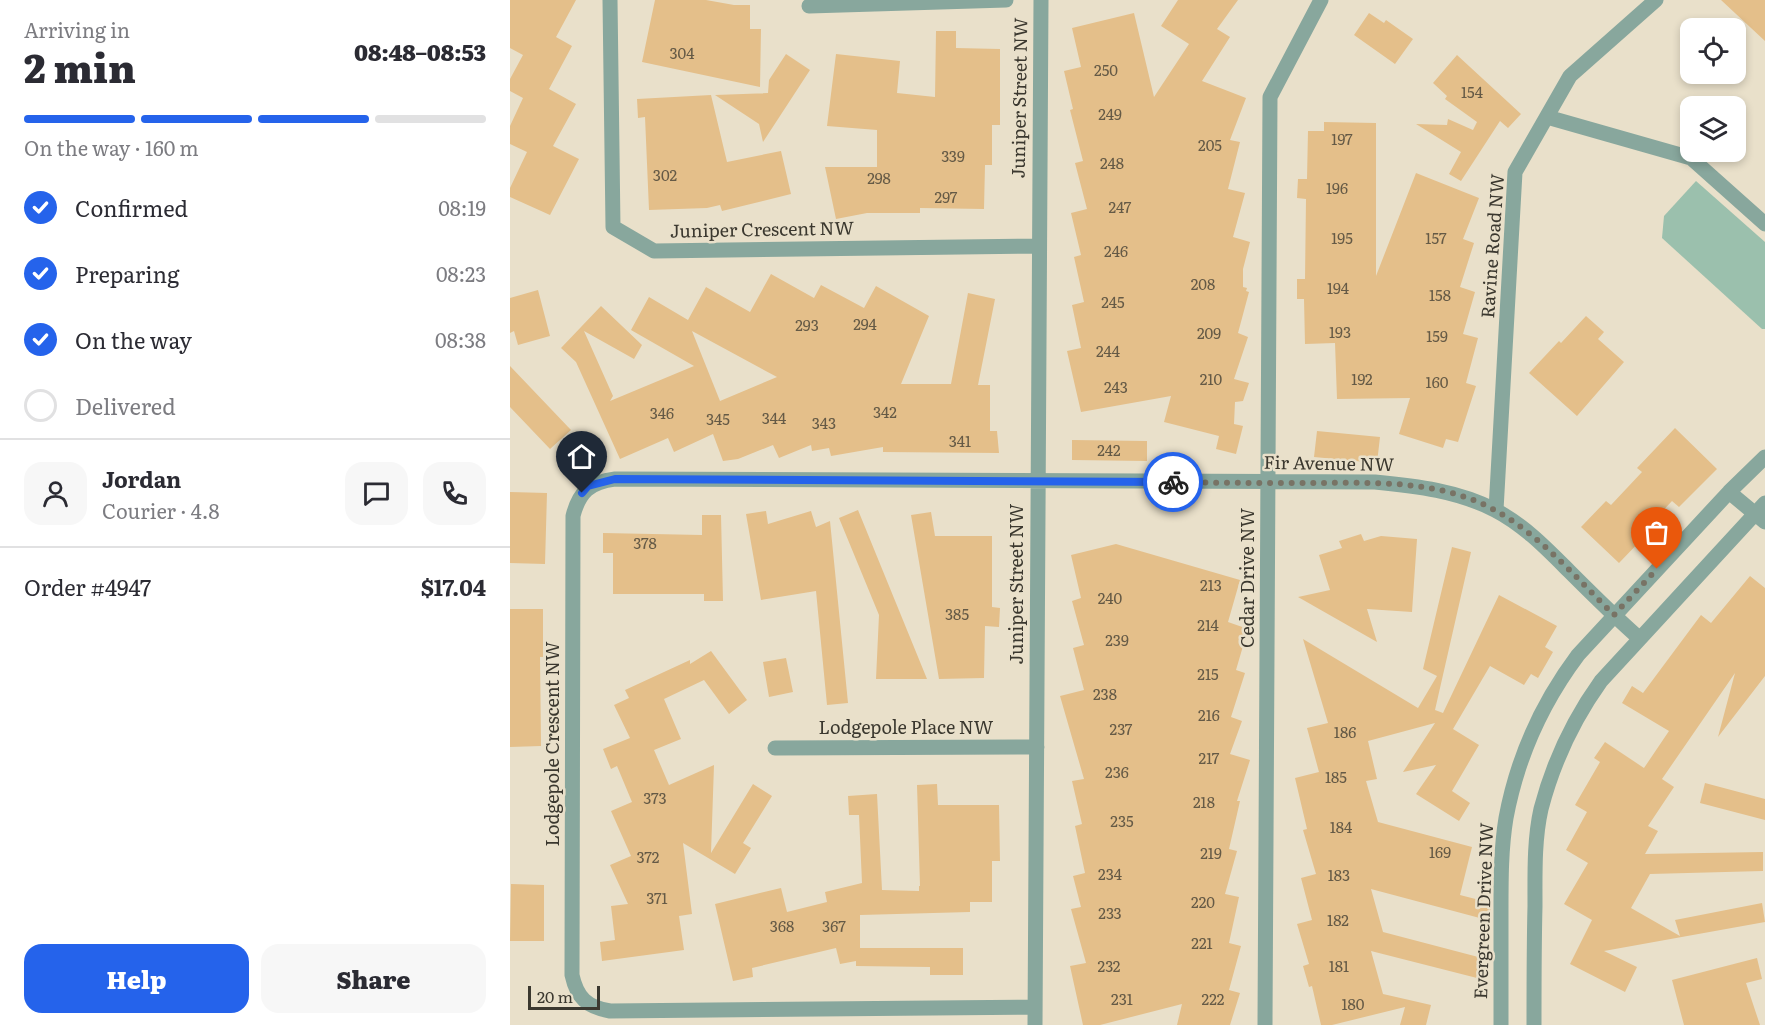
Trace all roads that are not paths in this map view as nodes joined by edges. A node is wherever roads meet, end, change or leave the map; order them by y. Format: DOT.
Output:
graph roads {
  1 [pos="610,0"];
  2 [pos="1006,0"];
  3 [pos="1041,0"];
  4 [pos="1321,0"];
  5 [pos="1656,0"];
  6 [pos="809,6"];
  7 [pos="1547,117"];
  8 [pos="1765,224"];
  9 [pos="1038,246"];
  10 [pos="1765,457"];
  11 [pos="1037,482"];
  12 [pos="1268,483"];
  13 [pos="1729,492"];
  14 [pos="1496,510"];
  15 [pos="1762,512"];
  16 [pos="1614,615"];
  17 [pos="1639,638"];
  18 [pos="1037,747"];
  19 [pos="775,748"];
  20 [pos="1034,1007"];
  21 [pos="1035,1025"];
  22 [pos="1265,1025"];
  23 [pos="1501,1025"];
  24 [pos="1534,1025"];
  1 -- 9 [label="street, Juniper Crescent NW"];
  2 -- 6 [label="street"];
  3 -- 9 [label="street, Juniper Street NW"];
  4 -- 12 [label="street, Cedar Drive NW"];
  5 -- 7 [label="street, Ravine Road NW"];
  7 -- 8 [label="street"];
  7 -- 14 [label="street, Ravine Road NW"];
  9 -- 11 [label="street, Juniper Street NW"];
  10 -- 13 [label="street, Evergreen Drive NW"];
  11 -- 12 [label="street, Fir Avenue NW"];
  11 -- 18 [label="street, Juniper Street NW"];
  11 -- 20 [label="street, Lodgepole Crescent NW"];
  12 -- 14 [label="street, Fir Avenue NW"];
  12 -- 22 [label="street, Cedar Drive NW"];
  13 -- 15 [label="street"];
  13 -- 16 [label="street, Evergreen Drive NW"];
  14 -- 16 [label="street, Fir Avenue NW"];
  15 -- 17 [label="street"];
  16 -- 17 [label="street, Fir Avenue NW"];
  16 -- 23 [label="street, Evergreen Drive NW"];
  17 -- 24 [label="street"];
  18 -- 19 [label="street, Lodgepole Place NW"];
  18 -- 20 [label="street, Juniper Street NW"];
  20 -- 21 [label="street, Juniper Street NW"];
}
